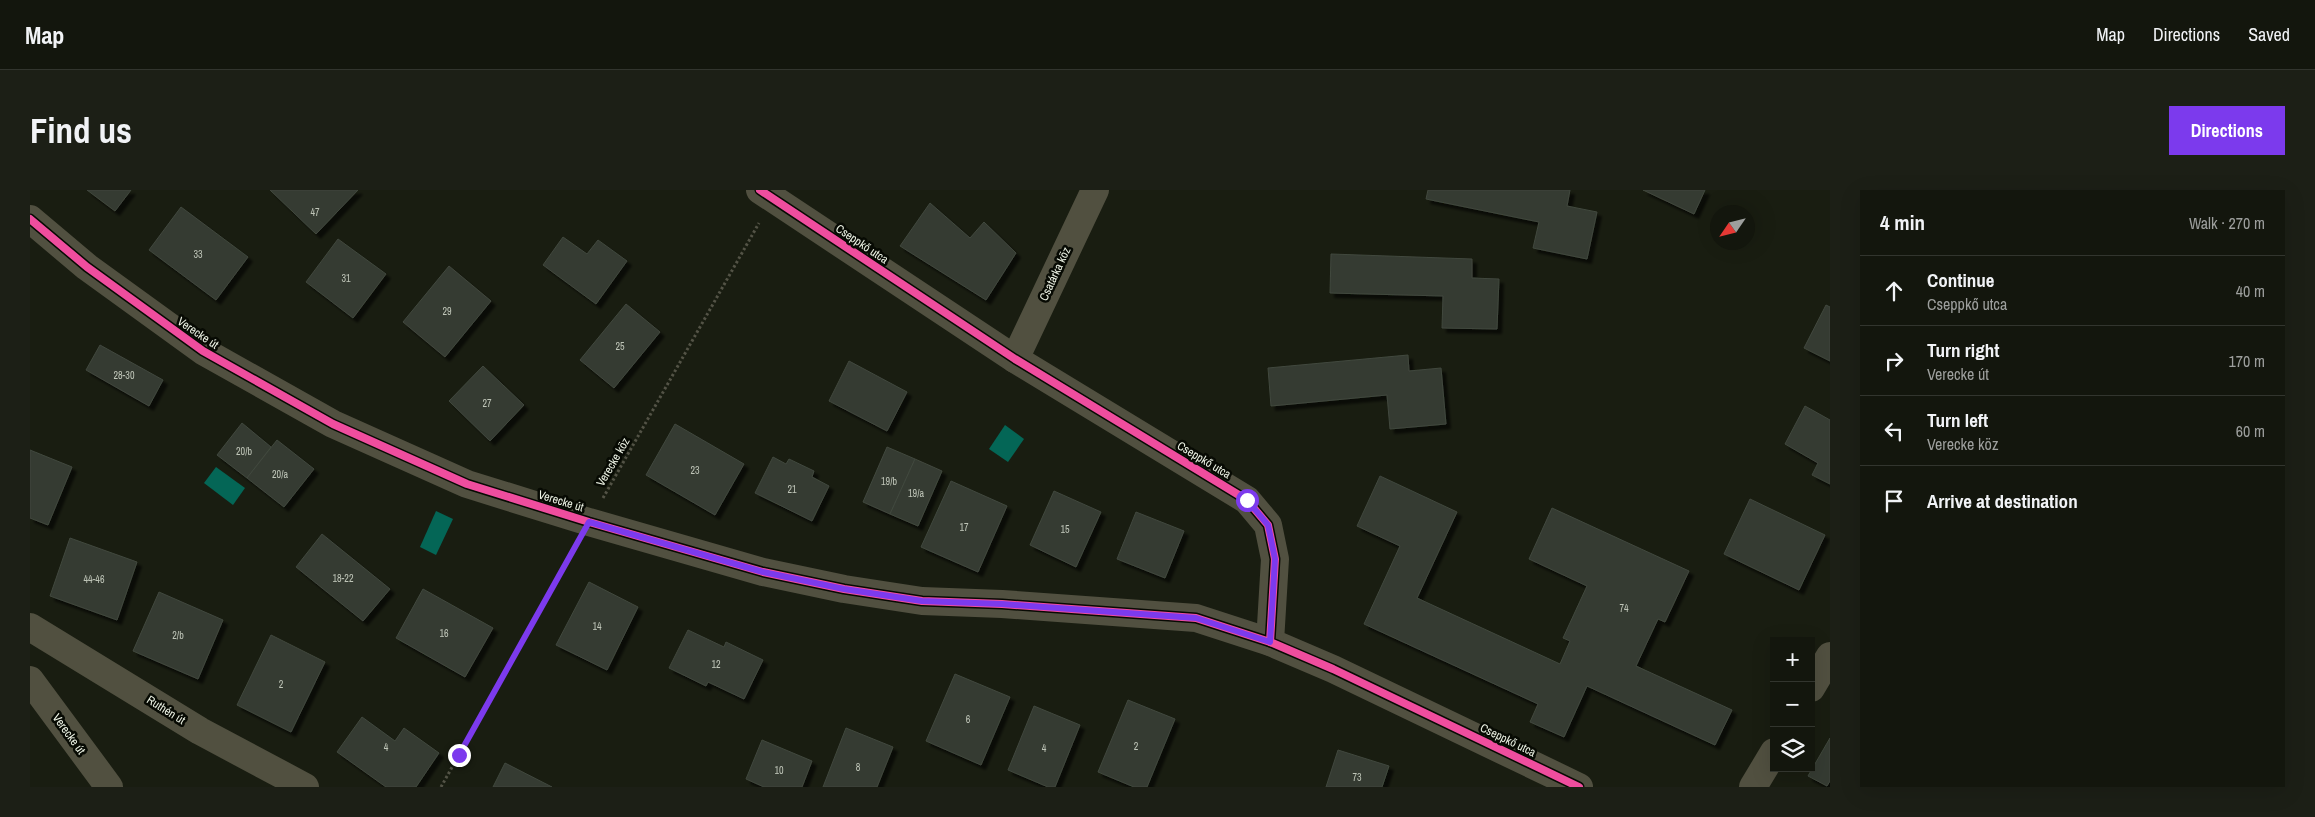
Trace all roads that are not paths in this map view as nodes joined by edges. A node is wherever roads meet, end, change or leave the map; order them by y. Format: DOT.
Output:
graph roads {
  1 [pos="1095,190"];
  2 [pos="767,194"];
  3 [pos="30,219"];
  4 [pos="1015,359"];
  5 [pos="30,627"];
  6 [pos="1270,642"];
  7 [pos="1830,656"];
  8 [pos="30,680"];
  9 [pos="1815,682"];
  10 [pos="1770,759"];
  11 [pos="109,787"];
  12 [pos="306,787"];
  13 [pos="1579,787"];
  14 [pos="1753,787"];
  1 -- 4 [label="street, Csatárka köz"];
  2 -- 4 [label="street, Cseppkő utca"];
  3 -- 6 [label="street, Verecke út"];
  4 -- 6 [label="street, Cseppkő utca"];
  5 -- 12 [label="street, Ruthén út"];
  6 -- 13 [label="street, Cseppkő utca"];
  7 -- 9 [label="street"];
  8 -- 11 [label="street, Verecke út"];
  10 -- 14 [label="street"];
}
